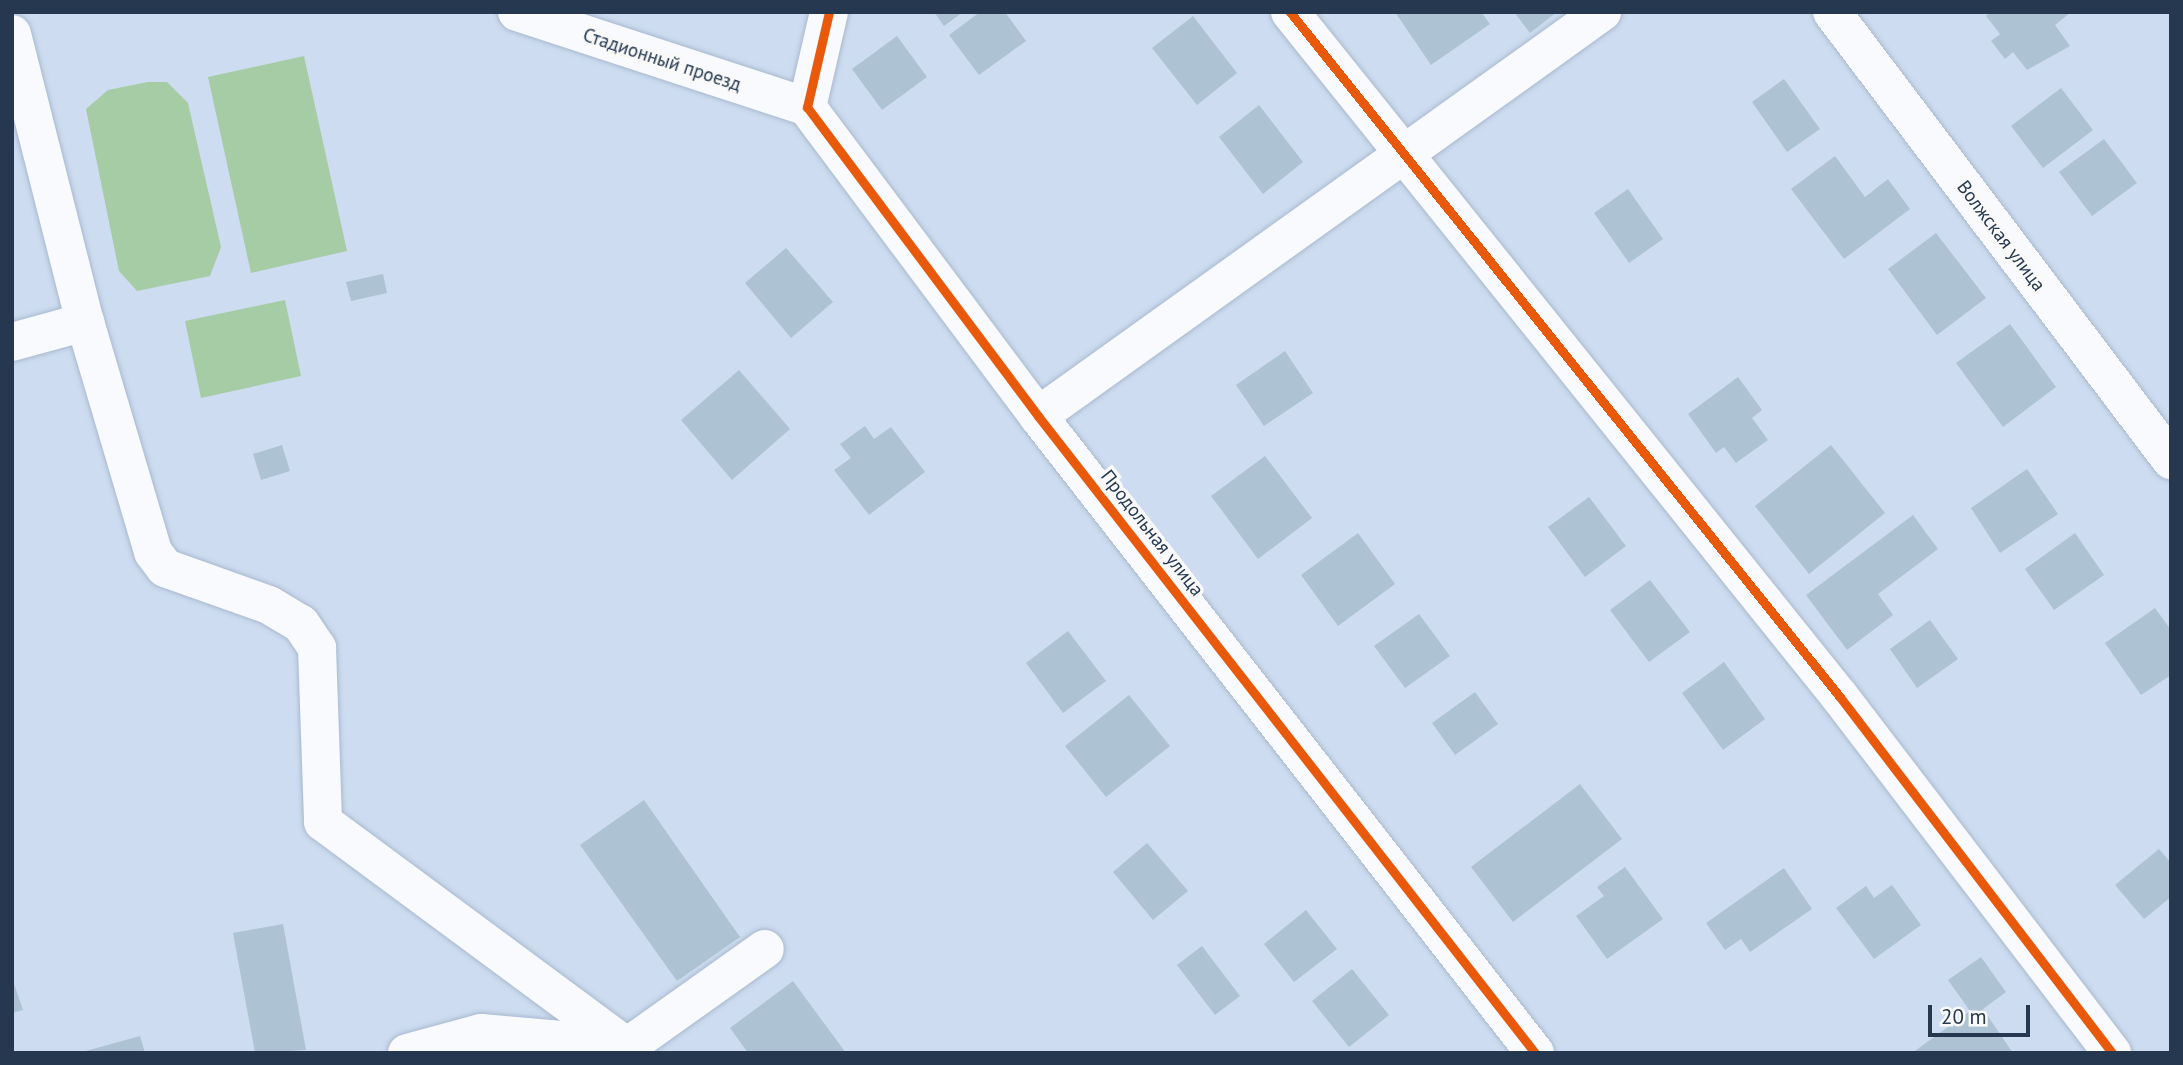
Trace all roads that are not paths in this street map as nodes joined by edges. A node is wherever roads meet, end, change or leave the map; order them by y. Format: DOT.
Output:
graph roads {
  1 [pos="517,12"];
  2 [pos="829,12"];
  3 [pos="1290,12"];
  4 [pos="1602,12"];
  5 [pos="1832,12"];
  6 [pos="12,34"];
  7 [pos="807,107"];
  8 [pos="1402,155"];
  9 [pos="85,322"];
  10 [pos="12,342"];
  11 [pos="1038,416"];
  12 [pos="2171,460"];
  13 [pos="765,949"];
  14 [pos="629,1050"];
  15 [pos="420,1051"];
  16 [pos="1535,1053"];
  17 [pos="2112,1053"];
  1 -- 7 [label="street, Стадионный проезд"];
  2 -- 7 [label="street"];
  3 -- 8 [label="street"];
  4 -- 8 [label="street"];
  5 -- 12 [label="street, Волжская улица"];
  6 -- 9 [label="street"];
  7 -- 11 [label="street, Продольная улица"];
  8 -- 11 [label="street"];
  8 -- 17 [label="street"];
  9 -- 10 [label="street"];
  9 -- 14 [label="street"];
  11 -- 16 [label="street, Продольная улица"];
  13 -- 14 [label="street"];
  14 -- 15 [label="street"];
}
